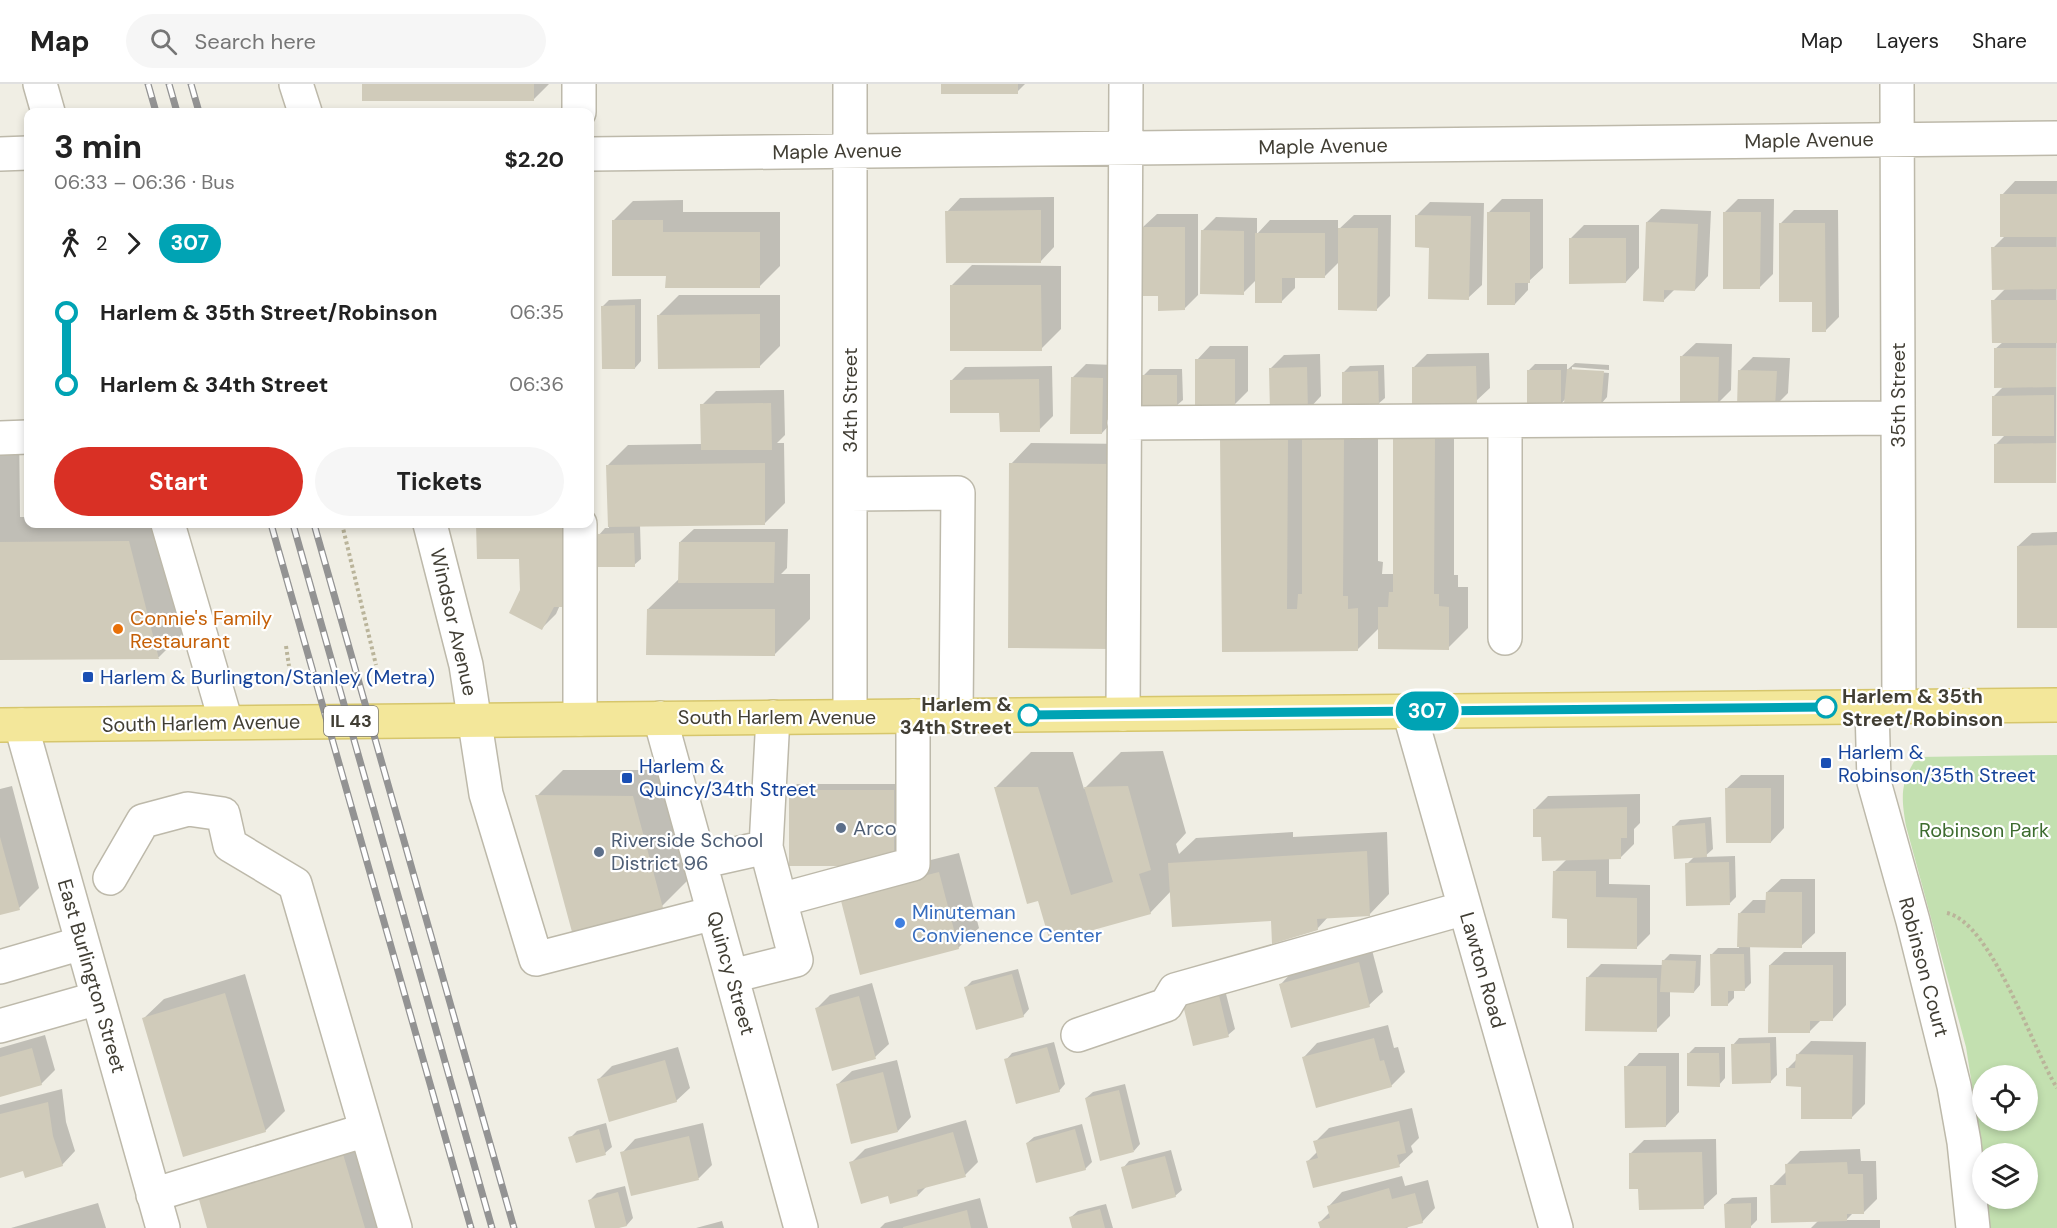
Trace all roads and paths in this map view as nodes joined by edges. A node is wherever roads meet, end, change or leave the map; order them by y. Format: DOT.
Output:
graph roads {
  1 [pos="40,84"];
  2 [pos="296,84"];
  3 [pos="579,84"];
  4 [pos="850,84"];
  5 [pos="1126,84"];
  6 [pos="1897,84"];
  7 [pos="47,108"];
  8 [pos="304,108"];
  9 [pos="579,108"];
  10 [pos="2057,138"];
  11 [pos="1897,139"];
  12 [pos="1126,148"];
  13 [pos="850,151"];
  14 [pos="24,153"];
  15 [pos="0,154"];
  16 [pos="594,154"];
  17 [pos="1898,418"];
  18 [pos="1505,421"];
  19 [pos="1124,423"];
  20 [pos="24,437"];
  21 [pos="0,438"];
  22 [pos="850,494"];
  23 [pos="169,528"];
  24 [pos="343,528"];
  25 [pos="431,528"];
  26 [pos="580,528"];
  27 [pos="1505,638"];
  28 [pos="286,646"];
  29 [pos="376,665"];
  30 [pos="289,666"];
  31 [pos="2057,705"];
  32 [pos="1886,707"];
  33 [pos="1409,711"];
  34 [pos="1123,714"];
  35 [pos="956,715"];
  36 [pos="912,716"];
  37 [pos="773,717"];
  38 [pos="850,717"];
  39 [pos="660,718"];
  40 [pos="580,719"];
  41 [pos="476,720"];
  42 [pos="226,722"];
  43 [pos="10,725"];
  44 [pos="766,847"];
  45 [pos="700,862"];
  46 [pos="110,878"];
  47 [pos="780,900"];
  48 [pos="1465,908"];
  49 [pos="714,913"];
  50 [pos="1913,921"];
  51 [pos="82,943"];
  52 [pos="0,967"];
  53 [pos="732,976"];
  54 [pos="98,998"];
  55 [pos="0,1026"];
  56 [pos="1078,1035"];
  57 [pos="2057,1088"];
  58 [pos="366,1130"];
  59 [pos="153,1195"];
  60 [pos="163,1228"];
  61 [pos="395,1228"];
  62 [pos="801,1228"];
  63 [pos="1556,1228"];
  64 [pos="1973,1228"];
  1 -- 7 [label="street"];
  2 -- 8 [label="street"];
  3 -- 9 [label="street"];
  4 -- 13 [label="street, 34th Street"];
  5 -- 12 [label="street"];
  6 -- 11 [label="street, 35th Street"];
  10 -- 11 [label="street, Maple Avenue"];
  11 -- 12 [label="street, Maple Avenue"];
  11 -- 17 [label="street, 35th Street"];
  12 -- 13 [label="street, Maple Avenue"];
  12 -- 19 [label="street"];
  13 -- 16 [label="street, Maple Avenue"];
  13 -- 22 [label="street, 34th Street"];
  14 -- 15 [label="street"];
  17 -- 18 [label="street"];
  17 -- 32 [label="street, 35th Street"];
  18 -- 19 [label="street"];
  18 -- 27 [label="street"];
  19 -- 34 [label="street"];
  20 -- 21 [label="street"];
  22 -- 35 [label="street"];
  22 -- 38 [label="street, 34th Street"];
  23 -- 42 [label="street"];
  24 -- 29 [label="path"];
  25 -- 41 [label="street, Windsor Avenue"];
  26 -- 40 [label="street"];
  28 -- 30 [label="path"];
  31 -- 32 [label="main road, South Harlem Avenue / IL 43"];
  32 -- 33 [label="main road, South Harlem Avenue / IL 43"];
  32 -- 50 [label="street, Robinson Court"];
  33 -- 34 [label="main road, South Harlem Avenue / IL 43"];
  33 -- 48 [label="street, Lawton Road"];
  34 -- 35 [label="main road, South Harlem Avenue / IL 43"];
  35 -- 36 [label="main road, South Harlem Avenue / IL 43"];
  36 -- 38 [label="main road, South Harlem Avenue / IL 43"];
  36 -- 47 [label="street"];
  37 -- 38 [label="main road, South Harlem Avenue / IL 43"];
  37 -- 39 [label="main road, South Harlem Avenue / IL 43"];
  37 -- 44 [label="street"];
  39 -- 40 [label="main road, South Harlem Avenue / IL 43"];
  39 -- 45 [label="street, Quincy Street"];
  40 -- 41 [label="main road, South Harlem Avenue / IL 43"];
  41 -- 42 [label="main road, South Harlem Avenue / IL 43"];
  41 -- 49 [label="street, Windsor Avenue"];
  42 -- 43 [label="main road, South Harlem Avenue / IL 43"];
  43 -- 51 [label="street, East Burlington Street"];
  44 -- 45 [label="street"];
  44 -- 47 [label="street"];
  45 -- 49 [label="street, Quincy Street"];
  46 -- 58 [label="street"];
  47 -- 53 [label="street"];
  48 -- 56 [label="street"];
  48 -- 63 [label="street, Lawton Road"];
  49 -- 53 [label="street, Quincy Street"];
  50 -- 57 [label="path"];
  50 -- 64 [label="street, Robinson Court"];
  51 -- 52 [label="street"];
  51 -- 54 [label="street, East Burlington Street"];
  53 -- 62 [label="street, Quincy Street"];
  54 -- 55 [label="street"];
  54 -- 59 [label="street, East Burlington Street"];
  58 -- 59 [label="street"];
  58 -- 61 [label="street"];
  59 -- 60 [label="street, East Burlington Street"];
}
